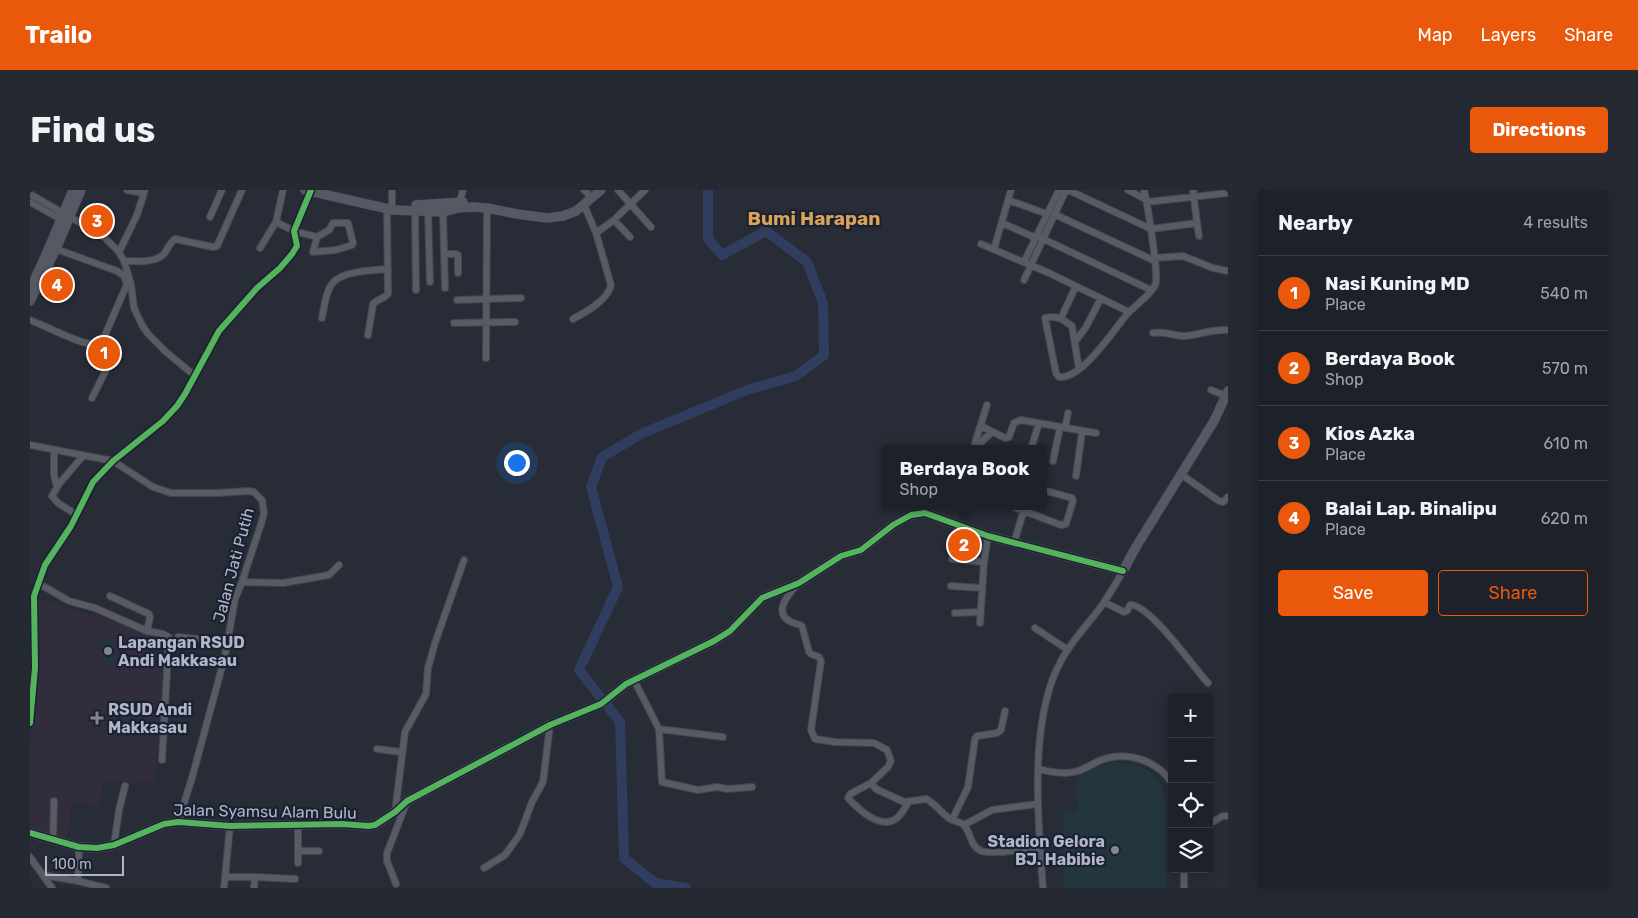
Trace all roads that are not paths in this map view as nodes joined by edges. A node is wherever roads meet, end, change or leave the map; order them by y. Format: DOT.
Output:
graph roads {
  1 [pos="73,190"];
  2 [pos="81,190"];
  3 [pos="128,190"];
  4 [pos="222,190"];
  5 [pos="242,190"];
  6 [pos="282,190"];
  7 [pos="328,190"];
  8 [pos="392,190"];
  9 [pos="463,190"];
  10 [pos="601,190"];
  11 [pos="618,190"];
  12 [pos="645,190"];
  13 [pos="1011,190"];
  14 [pos="1059,190"];
  15 [pos="1067,190"];
  16 [pos="1128,190"];
  17 [pos="1144,190"];
  18 [pos="144,191"];
  19 [pos="308,191"];
  20 [pos="589,193"];
  21 [pos="1194,193"];
  22 [pos="1228,193"];
  23 [pos="30,194"];
  24 [pos="1008,200"];
  25 [pos="1147,201"];
  26 [pos="30,202"];
  27 [pos="631,204"];
  28 [pos="459,205"];
  29 [pos="584,205"];
  30 [pos="389,207"];
  31 [pos="487,208"];
  32 [pos="415,211"];
  33 [pos="428,211"];
  34 [pos="444,212"];
  35 [pos="1047,214"];
  36 [pos="1054,214"];
  37 [pos="541,215"];
  38 [pos="210,217"];
  39 [pos="66,218"];
  40 [pos="614,220"];
  41 [pos="276,222"];
  42 [pos="1002,223"];
  43 [pos="1197,223"];
  44 [pos="651,227"];
  45 [pos="1151,229"];
  46 [pos="294,231"];
  47 [pos="596,233"];
  48 [pos="1199,236"];
  49 [pos="317,237"];
  50 [pos="630,237"];
  51 [pos="1039,238"];
  52 [pos="981,244"];
  53 [pos="260,248"];
  54 [pos="56,249"];
  55 [pos="994,249"];
  56 [pos="119,252"];
  57 [pos="444,254"];
  58 [pos="1155,260"];
  59 [pos="124,261"];
  60 [pos="1027,263"];
  61 [pos="388,269"];
  62 [pos="1228,271"];
  63 [pos="458,274"];
  64 [pos="1024,280"];
  65 [pos="430,282"];
  66 [pos="129,284"];
  67 [pos="1076,286"];
  68 [pos="30,288"];
  69 [pos="445,288"];
  70 [pos="416,290"];
  71 [pos="1151,290"];
  72 [pos="521,298"];
  73 [pos="1101,298"];
  74 [pos="486,299"];
  75 [pos="458,300"];
  76 [pos="30,301"];
  77 [pos="1129,312"];
  78 [pos="322,318"];
  79 [pos="1061,318"];
  80 [pos="573,319"];
  81 [pos="30,320"];
  82 [pos="515,322"];
  83 [pos="454,323"];
  84 [pos="485,323"];
  85 [pos="1228,330"];
  86 [pos="1153,334"];
  87 [pos="368,335"];
  88 [pos="1075,342"];
  89 [pos="98,343"];
  90 [pos="486,358"];
  91 [pos="1080,369"];
  92 [pos="195,376"];
  93 [pos="1211,390"];
  94 [pos="1227,393"];
  95 [pos="92,398"];
  96 [pos="987,405"];
  97 [pos="1068,413"];
  98 [pos="1039,423"];
  99 [pos="981,426"];
  100 [pos="1063,427"];
  101 [pos="992,432"];
  102 [pos="1082,432"];
  103 [pos="1096,434"];
  104 [pos="30,445"];
  105 [pos="975,445"];
  106 [pos="977,445"];
  107 [pos="1032,445"];
  108 [pos="54,450"];
  109 [pos="83,456"];
  110 [pos="113,460"];
  111 [pos="1053,461"];
  112 [pos="1182,475"];
  113 [pos="1076,476"];
  114 [pos="57,487"];
  115 [pos="1047,491"];
  116 [pos="1228,497"];
  117 [pos="926,510"];
  118 [pos="1023,510"];
  119 [pos="1028,510"];
  120 [pos="77,515"];
  121 [pos="988,536"];
  122 [pos="1014,543"];
  123 [pos="952,559"];
  124 [pos="464,560"];
  125 [pos="984,562"];
  126 [pos="339,565"];
  127 [pos="1123,571"];
  128 [pos="242,582"];
  129 [pos="38,583"];
  130 [pos="799,583"];
  131 [pos="951,586"];
  132 [pos="982,588"];
  133 [pos="32,596"];
  134 [pos="110,596"];
  135 [pos="1104,602"];
  136 [pos="981,612"];
  137 [pos="955,613"];
  138 [pos="980,624"];
  139 [pos="1035,628"];
  140 [pos="147,631"];
  141 [pos="178,637"];
  142 [pos="226,642"];
  143 [pos="1068,650"];
  144 [pos="32,667"];
  145 [pos="630,682"];
  146 [pos="1208,683"];
  147 [pos="1005,711"];
  148 [pos="30,723"];
  149 [pos="550,726"];
  150 [pos="659,729"];
  151 [pos="723,737"];
  152 [pos="377,749"];
  153 [pos="402,752"];
  154 [pos="162,760"];
  155 [pos="1039,769"];
  156 [pos="1168,778"];
  157 [pos="871,783"];
  158 [pos="125,786"];
  159 [pos="752,786"];
  160 [pos="54,801"];
  161 [pos="407,801"];
  162 [pos="909,802"];
  163 [pos="1037,804"];
  164 [pos="395,812"];
  165 [pos="1228,816"];
  166 [pos="952,820"];
  167 [pos="178,822"];
  168 [pos="1213,822"];
  169 [pos="964,825"];
  170 [pos="230,826"];
  171 [pos="298,826"];
  172 [pos="30,833"];
  173 [pos="53,840"];
  174 [pos="114,845"];
  175 [pos="79,848"];
  176 [pos="1040,848"];
  177 [pos="298,851"];
  178 [pos="318,851"];
  179 [pos="30,857"];
  180 [pos="298,863"];
  181 [pos="484,868"];
  182 [pos="1184,873"];
  183 [pos="43,875"];
  184 [pos="226,877"];
  185 [pos="254,877"];
  186 [pos="295,879"];
  187 [pos="78,881"];
  188 [pos="396,884"];
  189 [pos="52,888"];
  190 [pos="106,888"];
  191 [pos="224,888"];
  192 [pos="254,888"];
  193 [pos="1043,888"];
  194 [pos="1184,888"];
  1 -- 39 [label="street"];
  2 -- 39 [label="street"];
  3 -- 18 [label="street"];
  4 -- 38 [label="street"];
  5 -- 59 [label="street"];
  6 -- 41 [label="street"];
  7 -- 30 [label="street"];
  8 -- 30 [label="street"];
  9 -- 28 [label="street"];
  10 -- 20 [label="street"];
  11 -- 27 [label="street"];
  12 -- 27 [label="street"];
  13 -- 24 [label="street"];
  14 -- 35 [label="street"];
  15 -- 36 [label="street"];
  15 -- 45 [label="street"];
  16 -- 25 [label="street"];
  17 -- 25 [label="street"];
  18 -- 56 [label="street"];
  19 -- 30 [label="street"];
  19 -- 46 [label="street"];
  20 -- 29 [label="street"];
  20 -- 37 [label="street"];
  21 -- 22 [label="street"];
  21 -- 25 [label="street"];
  21 -- 43 [label="street"];
  23 -- 39 [label="street"];
  24 -- 35 [label="street"];
  24 -- 42 [label="street"];
  25 -- 45 [label="street"];
  26 -- 39 [label="street"];
  27 -- 40 [label="street"];
  27 -- 44 [label="street"];
  28 -- 30 [label="street"];
  28 -- 31 [label="street"];
  28 -- 34 [label="street"];
  28 -- 37 [label="street"];
  29 -- 37 [label="street"];
  29 -- 47 [label="street"];
  30 -- 32 [label="street"];
  30 -- 61 [label="street"];
  31 -- 37 [label="street"];
  31 -- 74 [label="street"];
  32 -- 33 [label="street"];
  32 -- 70 [label="street"];
  33 -- 34 [label="street"];
  33 -- 65 [label="street"];
  34 -- 57 [label="street"];
  35 -- 51 [label="street"];
  36 -- 51 [label="street"];
  36 -- 58 [label="street"];
  39 -- 54 [label="street"];
  39 -- 56 [label="street"];
  39 -- 68 [label="street"];
  40 -- 47 [label="street"];
  40 -- 50 [label="street"];
  41 -- 46 [label="street"];
  41 -- 53 [label="street"];
  42 -- 51 [label="street"];
  42 -- 55 [label="street"];
  43 -- 45 [label="street"];
  43 -- 48 [label="street"];
  45 -- 58 [label="street"];
  46 -- 49 [label="street"];
  46 -- 92 [label="street"];
  47 -- 80 [label="street"];
  49 -- 49 [label="street"];
  51 -- 60 [label="street"];
  51 -- 71 [label="street"];
  52 -- 55 [label="street"];
  54 -- 66 [label="street"];
  54 -- 76 [label="street"];
  55 -- 60 [label="street"];
  56 -- 59 [label="street"];
  57 -- 63 [label="street"];
  57 -- 69 [label="street"];
  58 -- 62 [label="street"];
  58 -- 71 [label="street"];
  59 -- 66 [label="street"];
  60 -- 64 [label="street"];
  60 -- 67 [label="street"];
  61 -- 78 [label="street"];
  61 -- 87 [label="street"];
  66 -- 89 [label="street"];
  66 -- 92 [label="street"];
  67 -- 73 [label="street"];
  67 -- 79 [label="street"];
  71 -- 77 [label="street"];
  72 -- 74 [label="street"];
  73 -- 77 [label="street"];
  73 -- 88 [label="street"];
  74 -- 75 [label="street"];
  74 -- 84 [label="street"];
  77 -- 91 [label="street"];
  79 -- 88 [label="street"];
  79 -- 91 [label="street"];
  81 -- 89 [label="street"];
  82 -- 84 [label="street"];
  83 -- 84 [label="street"];
  84 -- 90 [label="street"];
  85 -- 86 [label="street"];
  88 -- 91 [label="street"];
  89 -- 95 [label="street"];
  92 -- 110 [label="street"];
  93 -- 94 [label="street"];
  94 -- 112 [label="street"];
  96 -- 99 [label="street"];
  97 -- 100 [label="street"];
  98 -- 100 [label="street"];
  98 -- 101 [label="street"];
  98 -- 107 [label="street"];
  99 -- 101 [label="street"];
  99 -- 105 [label="street"];
  100 -- 102 [label="street"];
  100 -- 111 [label="street"];
  101 -- 106 [label="street"];
  102 -- 103 [label="street"];
  102 -- 113 [label="street"];
  104 -- 108 [label="street"];
  108 -- 109 [label="street"];
  108 -- 114 [label="street"];
  109 -- 110 [label="street"];
  109 -- 114 [label="street"];
  110 -- 120 [label="street"];
  110 -- 128 [label="street, Jalan Jati Putih"];
  112 -- 116 [label="street"];
  112 -- 127 [label="street"];
  114 -- 120 [label="street"];
  115 -- 119 [label="street"];
  117 -- 121 [label="street"];
  117 -- 130 [label="street, Jalan Syamsu Alam Bulu"];
  118 -- 122 [label="street"];
  120 -- 129 [label="street"];
  121 -- 122 [label="street"];
  121 -- 125 [label="street"];
  122 -- 127 [label="street"];
  123 -- 125 [label="street"];
  124 -- 153 [label="street"];
  125 -- 132 [label="street"];
  126 -- 128 [label="street"];
  127 -- 135 [label="street"];
  128 -- 142 [label="street, Jalan Jati Putih"];
  129 -- 133 [label="street"];
  129 -- 140 [label="street"];
  130 -- 145 [label="street, Jalan Syamsu Alam Bulu"];
  130 -- 157 [label="street"];
  131 -- 132 [label="street"];
  132 -- 136 [label="street"];
  133 -- 144 [label="street"];
  134 -- 140 [label="street"];
  135 -- 143 [label="street"];
  135 -- 146 [label="street"];
  136 -- 137 [label="street"];
  136 -- 138 [label="street"];
  139 -- 143 [label="street"];
  140 -- 154 [label="street"];
  141 -- 142 [label="street"];
  142 -- 167 [label="street, Jalan Jati Putih"];
  143 -- 155 [label="street"];
  144 -- 148 [label="street"];
  145 -- 149 [label="street, Jalan Syamsu Alam Bulu"];
  145 -- 150 [label="street"];
  147 -- 166 [label="street"];
  149 -- 161 [label="street, Jalan Syamsu Alam Bulu"];
  149 -- 181 [label="street"];
  150 -- 151 [label="street"];
  150 -- 159 [label="street"];
  152 -- 153 [label="street"];
  153 -- 164 [label="street"];
  155 -- 156 [label="street"];
  155 -- 163 [label="street"];
  157 -- 162 [label="street"];
  157 -- 162 [label="street"];
  158 -- 174 [label="street"];
  160 -- 173 [label="street"];
  161 -- 164 [label="street, Jalan Syamsu Alam Bulu"];
  161 -- 188 [label="street"];
  162 -- 166 [label="street"];
  163 -- 169 [label="street"];
  163 -- 176 [label="street"];
  164 -- 171 [label="street, Jalan Syamsu Alam Bulu"];
  165 -- 168 [label="street"];
  166 -- 169 [label="street"];
  167 -- 170 [label="street, Jalan Syamsu Alam Bulu"];
  167 -- 174 [label="street, Jalan Syamsu Alam Bulu"];
  169 -- 176 [label="street"];
  170 -- 171 [label="street, Jalan Syamsu Alam Bulu"];
  170 -- 184 [label="street"];
  171 -- 177 [label="street"];
  172 -- 173 [label="street, Jalan Syamsu Alam Bulu"];
  173 -- 175 [label="street, Jalan Syamsu Alam Bulu"];
  174 -- 175 [label="street, Jalan Syamsu Alam Bulu"];
  175 -- 187 [label="street"];
  176 -- 193 [label="street"];
  177 -- 178 [label="street"];
  177 -- 180 [label="street"];
  179 -- 183 [label="street"];
  182 -- 194 [label="street"];
  183 -- 187 [label="street"];
  183 -- 189 [label="street"];
  184 -- 185 [label="street"];
  184 -- 191 [label="street"];
  185 -- 186 [label="street"];
  185 -- 192 [label="street"];
  187 -- 190 [label="street"];
}
